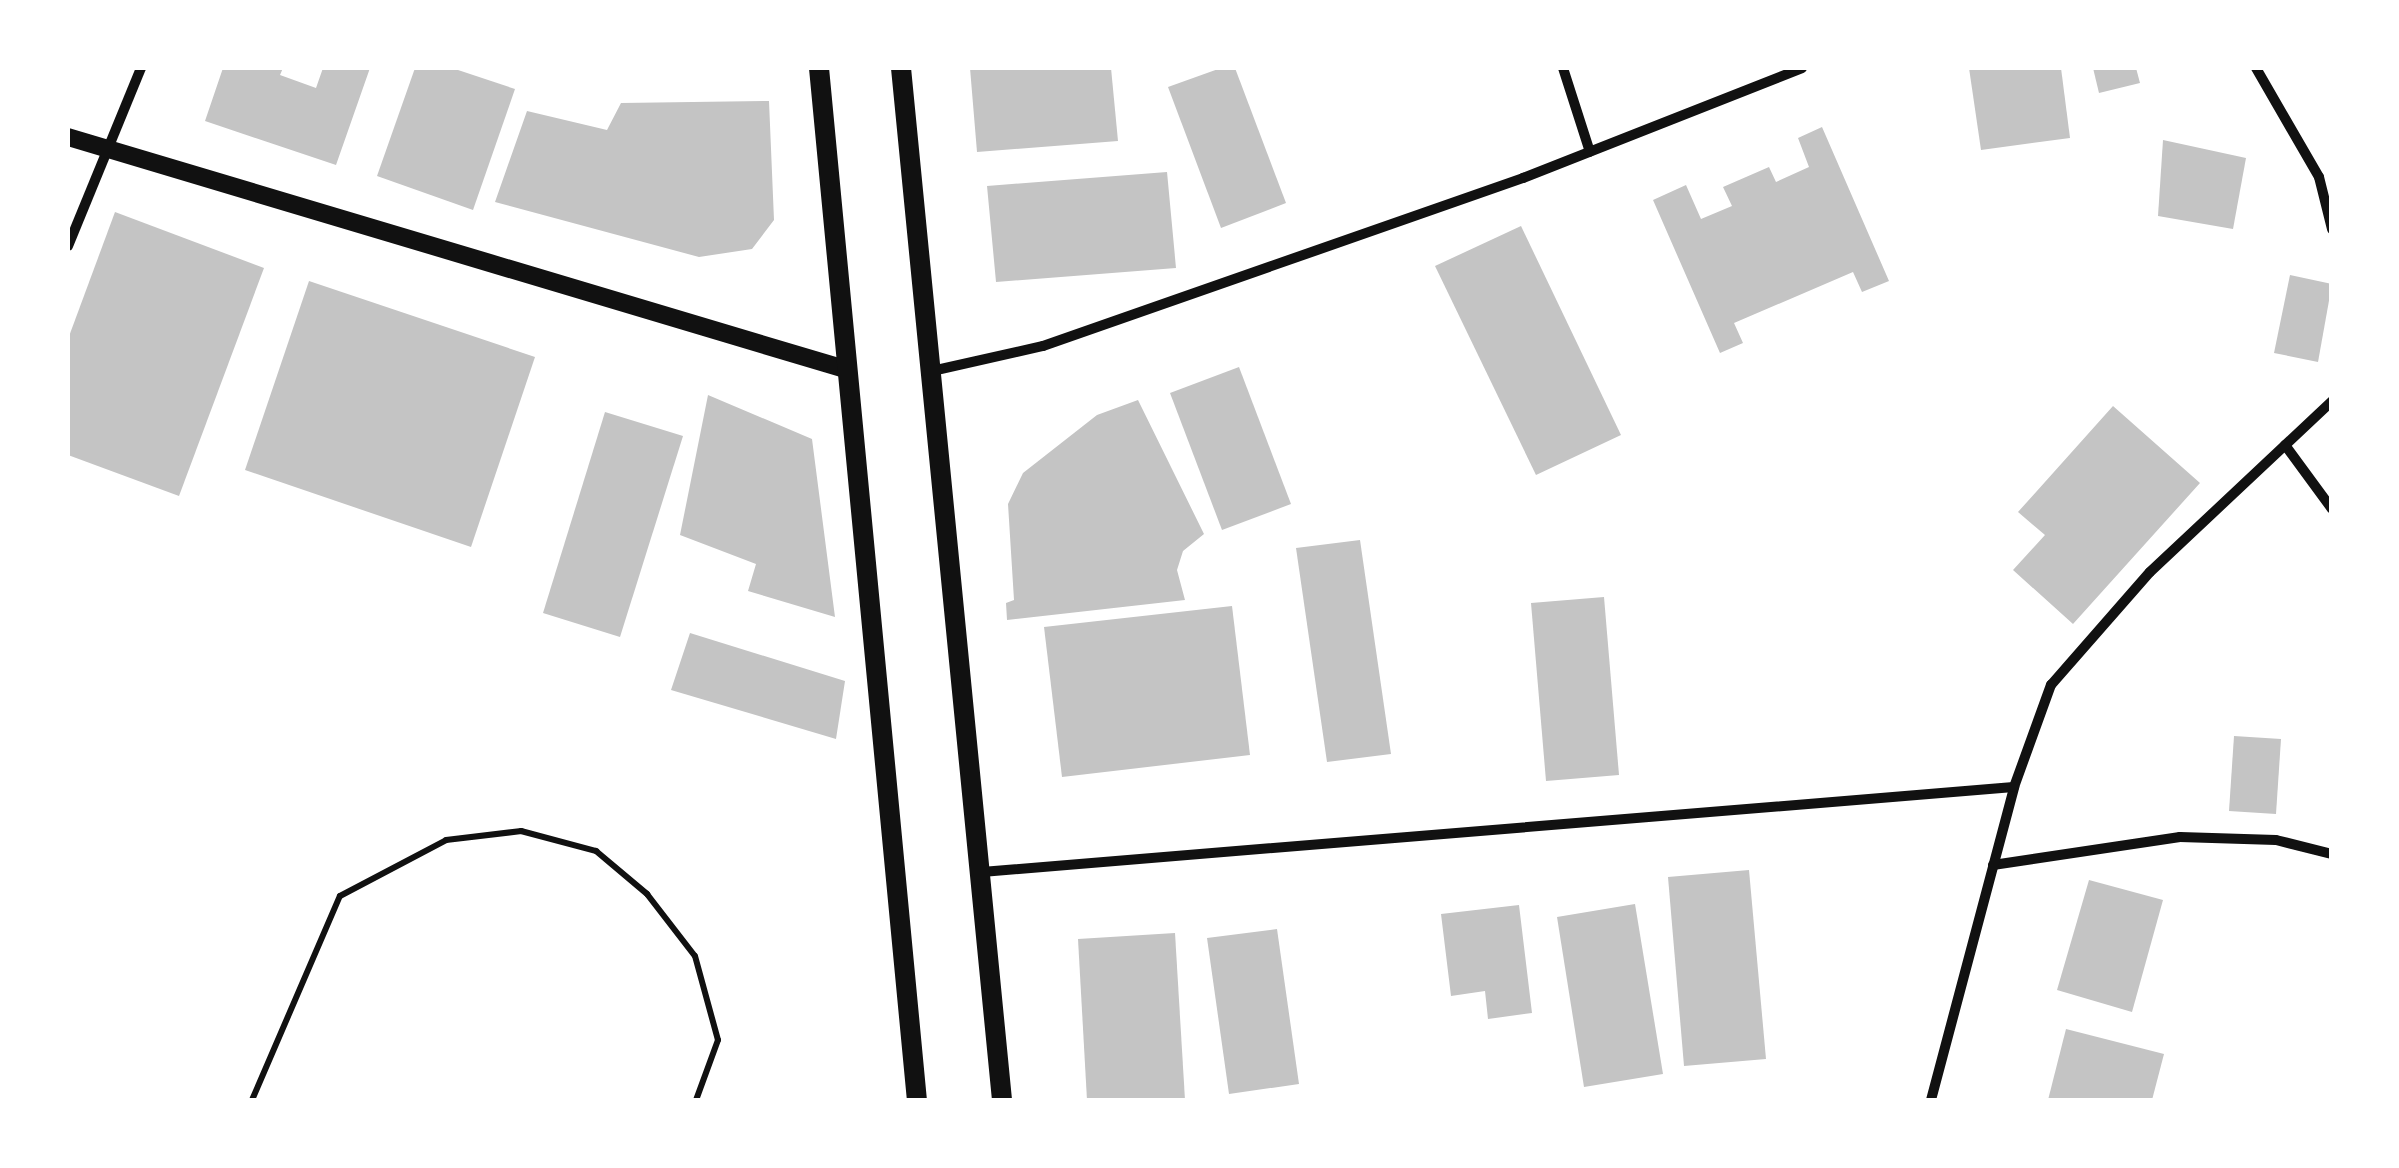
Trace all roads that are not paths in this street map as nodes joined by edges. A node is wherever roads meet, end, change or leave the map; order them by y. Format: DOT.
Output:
graph roads {
  1 [pos="141,68"];
  2 [pos="819,68"];
  3 [pos="902,68"];
  4 [pos="1563,68"];
  5 [pos="1802,68"];
  6 [pos="2256,68"];
  7 [pos="68,137"];
  8 [pos="108,150"];
  9 [pos="1590,152"];
  10 [pos="2332,229"];
  11 [pos="68,246"];
  12 [pos="848,370"];
  13 [pos="932,371"];
  14 [pos="2332,401"];
  15 [pos="2284,445"];
  16 [pos="2332,509"];
  17 [pos="2014,787"];
  18 [pos="2332,854"];
  19 [pos="1993,865"];
  20 [pos="982,872"];
  21 [pos="917,1100"];
  22 [pos="1002,1100"];
  23 [pos="1931,1100"];
  1 -- 8 [label="street"];
  2 -- 12 [label="main road"];
  3 -- 13 [label="main road"];
  4 -- 9 [label="street"];
  5 -- 9 [label="street"];
  6 -- 10 [label="street"];
  7 -- 8 [label="street"];
  8 -- 11 [label="street"];
  8 -- 12 [label="street"];
  9 -- 13 [label="street"];
  12 -- 21 [label="main road"];
  13 -- 20 [label="main road"];
  14 -- 15 [label="street"];
  15 -- 16 [label="street"];
  15 -- 17 [label="street"];
  17 -- 19 [label="street"];
  17 -- 20 [label="street"];
  18 -- 19 [label="street"];
  19 -- 23 [label="street"];
  20 -- 22 [label="main road"];
}
